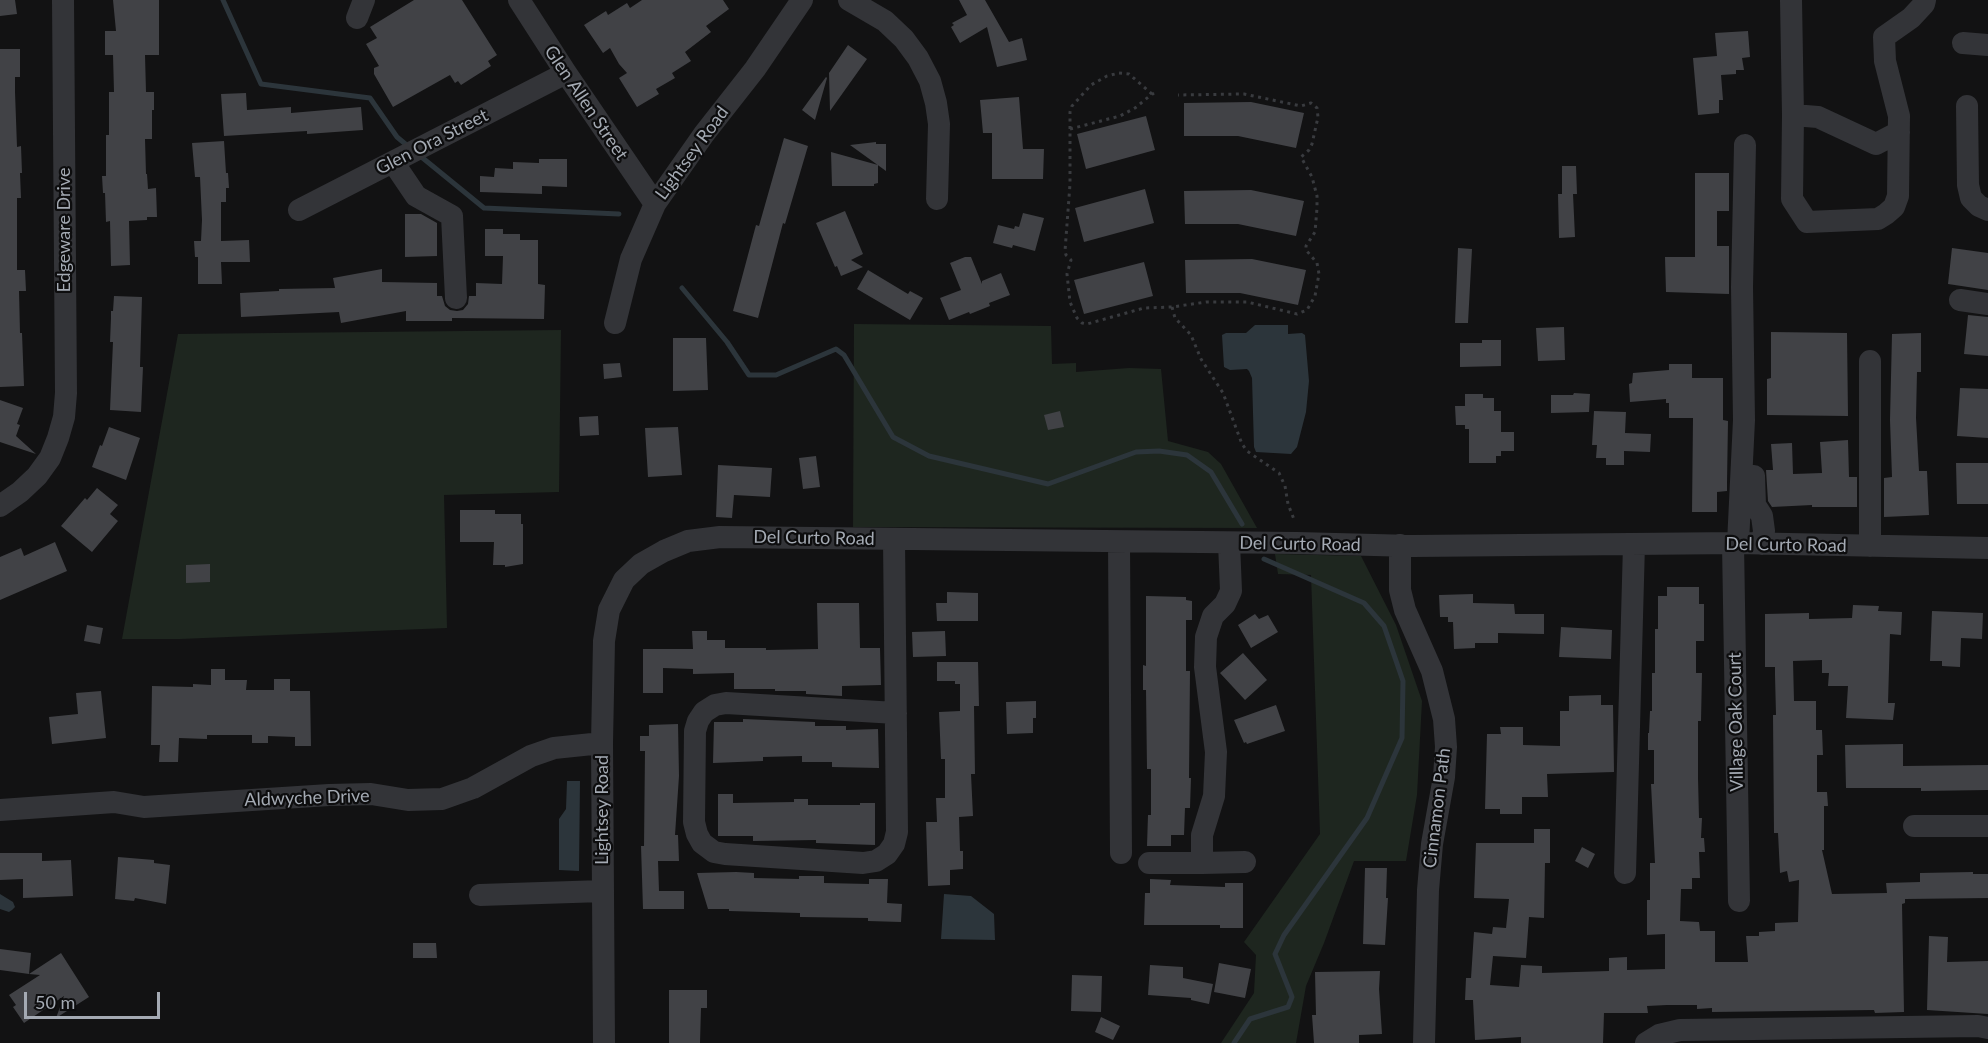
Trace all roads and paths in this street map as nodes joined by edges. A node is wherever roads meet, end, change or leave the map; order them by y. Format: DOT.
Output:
graph roads {
  1 [pos="63,0"];
  2 [pos="519,0"];
  3 [pos="802,0"];
  4 [pos="849,0"];
  5 [pos="1791,0"];
  6 [pos="1925,0"];
  7 [pos="1963,43"];
  8 [pos="1988,45"];
  9 [pos="566,73"];
  10 [pos="1158,93"];
  11 [pos="1152,94"];
  12 [pos="1178,95"];
  13 [pos="1967,106"];
  14 [pos="1793,115"];
  15 [pos="1070,129"];
  16 [pos="1899,132"];
  17 [pos="1745,145"];
  18 [pos="393,162"];
  19 [pos="937,199"];
  20 [pos="655,204"];
  21 [pos="298,210"];
  22 [pos="1988,210"];
  23 [pos="456,298"];
  24 [pos="1960,300"];
  25 [pos="1988,304"];
  26 [pos="1172,307"];
  27 [pos="615,323"];
  28 [pos="1756,354"];
  29 [pos="1870,361"];
  30 [pos="0,506"];
  31 [pos="1295,522"];
  32 [pos="894,539"];
  33 [pos="1119,542"];
  34 [pos="1229,543"];
  35 [pos="1735,543"];
  36 [pos="1634,544"];
  37 [pos="1762,544"];
  38 [pos="1400,545"];
  39 [pos="1870,546"];
  40 [pos="1988,548"];
  41 [pos="624,580"];
  42 [pos="896,713"];
  43 [pos="602,743"];
  44 [pos="0,810"];
  45 [pos="1914,826"];
  46 [pos="1988,826"];
  47 [pos="1121,854"];
  48 [pos="1202,862"];
  49 [pos="1245,862"];
  50 [pos="1149,863"];
  51 [pos="1625,873"];
  52 [pos="603,891"];
  53 [pos="480,895"];
  54 [pos="1739,901"];
  55 [pos="1988,1028"];
  56 [pos="604,1043"];
  57 [pos="1424,1043"];
  58 [pos="1646,1043"];
  1 -- 30 [label="street, Edgeware Drive"];
  2 -- 9 [label="street, Glen Allen Street"];
  3 -- 20 [label="street, Lightsey Road"];
  4 -- 19 [label="street"];
  5 -- 14 [label="street"];
  6 -- 16 [label="street"];
  7 -- 8 [label="street"];
  9 -- 18 [label="street, Glen Ora Street"];
  9 -- 20 [label="street, Glen Allen Street"];
  10 -- 11 [label="path"];
  11 -- 15 [label="path"];
  11 -- 15 [label="path"];
  12 -- 26 [label="path"];
  13 -- 22 [label="street"];
  14 -- 16 [label="street"];
  14 -- 16 [label="street"];
  15 -- 26 [label="path"];
  17 -- 35 [label="street, Village Oak Court"];
  18 -- 21 [label="street, Glen Ora Street"];
  18 -- 23 [label="street"];
  20 -- 27 [label="street, Lightsey Road"];
  24 -- 25 [label="street"];
  26 -- 31 [label="path"];
  28 -- 37 [label="street"];
  29 -- 39 [label="street"];
  32 -- 33 [label="street, Del Curto Road"];
  32 -- 41 [label="street, Del Curto Road"];
  32 -- 42 [label="street"];
  33 -- 34 [label="street, Del Curto Road"];
  33 -- 47 [label="street"];
  34 -- 38 [label="street, Del Curto Road"];
  34 -- 48 [label="street"];
  35 -- 36 [label="street, Del Curto Road"];
  35 -- 37 [label="street, Del Curto Road"];
  35 -- 54 [label="street, Village Oak Court"];
  36 -- 38 [label="street, Del Curto Road"];
  36 -- 51 [label="street"];
  37 -- 39 [label="street, Del Curto Road"];
  38 -- 57 [label="street, Cinnamon Path"];
  39 -- 40 [label="street, Del Curto Road"];
  41 -- 43 [label="street, Lightsey Road"];
  42 -- 42 [label="street"];
  43 -- 44 [label="street, Aldwyche Drive"];
  43 -- 52 [label="street, Lightsey Road"];
  45 -- 46 [label="street"];
  48 -- 49 [label="street"];
  48 -- 50 [label="street"];
  52 -- 53 [label="street"];
  52 -- 56 [label="street, Lightsey Road"];
  55 -- 58 [label="street"];
}
